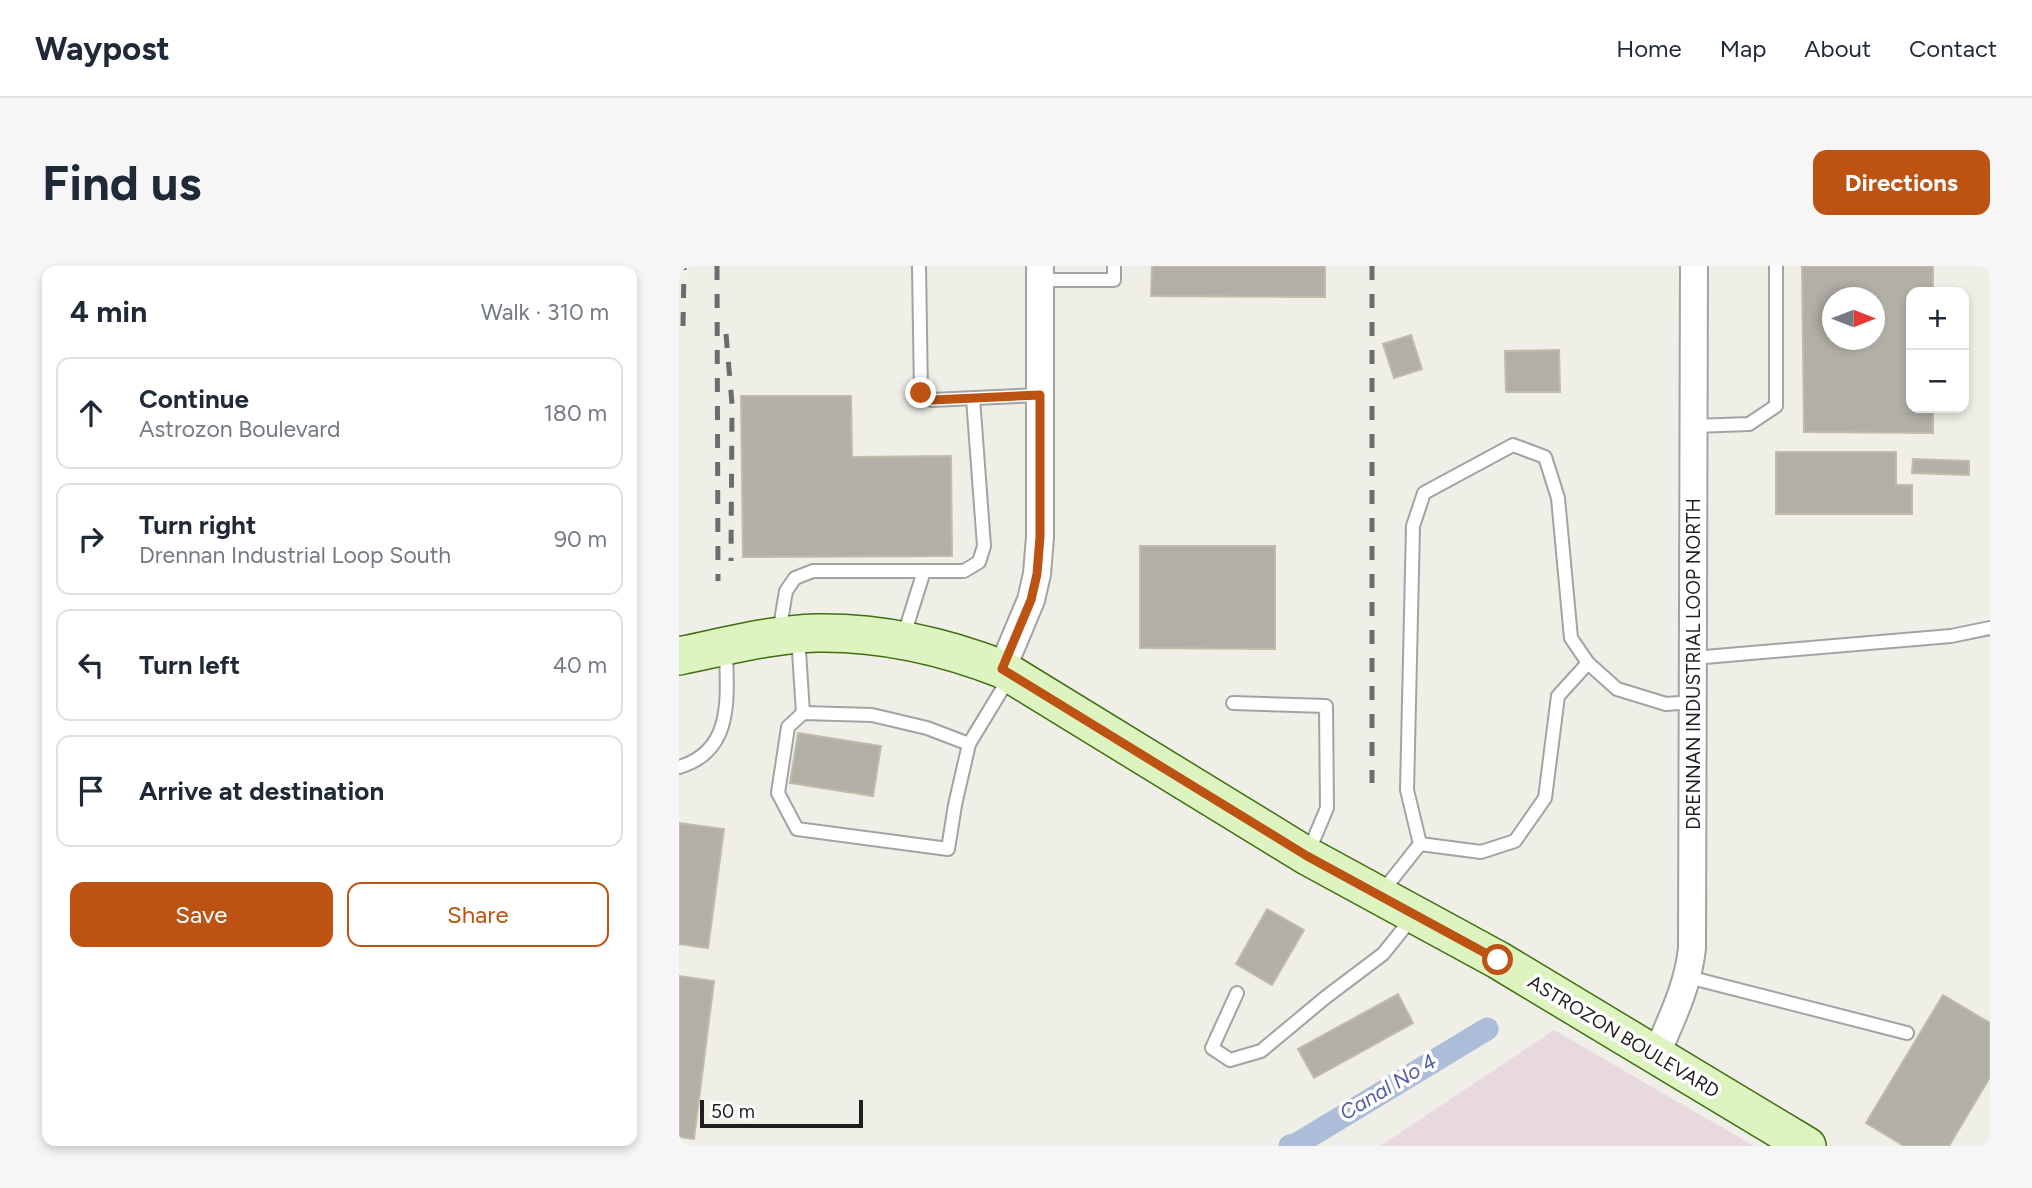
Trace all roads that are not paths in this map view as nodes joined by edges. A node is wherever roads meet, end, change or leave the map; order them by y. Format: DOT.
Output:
graph roads {
  1 [pos="919,266"];
  2 [pos="1114,266"];
  3 [pos="1694,266"];
  4 [pos="1776,266"];
  5 [pos="1040,273"];
  6 [pos="1040,395"];
  7 [pos="973,398"];
  8 [pos="1693,426"];
  9 [pos="924,571"];
  10 [pos="1990,628"];
  11 [pos="788,636"];
  12 [pos="902,640"];
  13 [pos="726,647"];
  14 [pos="679,656"];
  15 [pos="1693,659"];
  16 [pos="1588,663"];
  17 [pos="1006,672"];
  18 [pos="1693,702"];
  19 [pos="1233,703"];
  20 [pos="803,713"];
  21 [pos="969,744"];
  22 [pos="679,767"];
  23 [pos="1420,844"];
  24 [pos="1307,856"];
  25 [pos="1379,895"];
  26 [pos="1415,915"];
  27 [pos="1688,977"];
  28 [pos="1237,993"];
  29 [pos="1907,1033"];
  30 [pos="1656,1055"];
  31 [pos="1807,1146"];
  1 -- 7 [label="lane"];
  2 -- 5 [label="lane"];
  3 -- 8 [label="street, DRENNAN INDUSTRIAL LOOP NORTH"];
  4 -- 8 [label="lane"];
  5 -- 6 [label="street"];
  6 -- 7 [label="lane"];
  6 -- 17 [label="street"];
  7 -- 9 [label="lane"];
  8 -- 15 [label="street, DRENNAN INDUSTRIAL LOOP NORTH"];
  9 -- 11 [label="lane"];
  9 -- 12 [label="lane"];
  10 -- 15 [label="lane"];
  11 -- 12 [label="main road, ASTROZON BOULEVARD"];
  11 -- 13 [label="main road, ASTROZON BOULEVARD"];
  11 -- 20 [label="lane"];
  12 -- 17 [label="main road, ASTROZON BOULEVARD"];
  13 -- 14 [label="main road, ASTROZON BOULEVARD"];
  13 -- 22 [label="lane"];
  15 -- 18 [label="street, DRENNAN INDUSTRIAL LOOP NORTH"];
  16 -- 18 [label="lane"];
  16 -- 23 [label="lane"];
  16 -- 23 [label="lane"];
  17 -- 21 [label="lane"];
  17 -- 24 [label="main road, ASTROZON BOULEVARD"];
  18 -- 27 [label="street, DRENNAN INDUSTRIAL LOOP NORTH"];
  19 -- 24 [label="lane"];
  20 -- 21 [label="lane"];
  20 -- 21 [label="lane"];
  23 -- 25 [label="lane"];
  24 -- 25 [label="main road, ASTROZON BOULEVARD"];
  25 -- 26 [label="main road, ASTROZON BOULEVARD"];
  26 -- 28 [label="lane"];
  26 -- 30 [label="main road, ASTROZON BOULEVARD"];
  27 -- 29 [label="lane"];
  27 -- 30 [label="street, DRENNAN INDUSTRIAL LOOP NORTH"];
  30 -- 31 [label="main road, ASTROZON BOULEVARD"];
}
